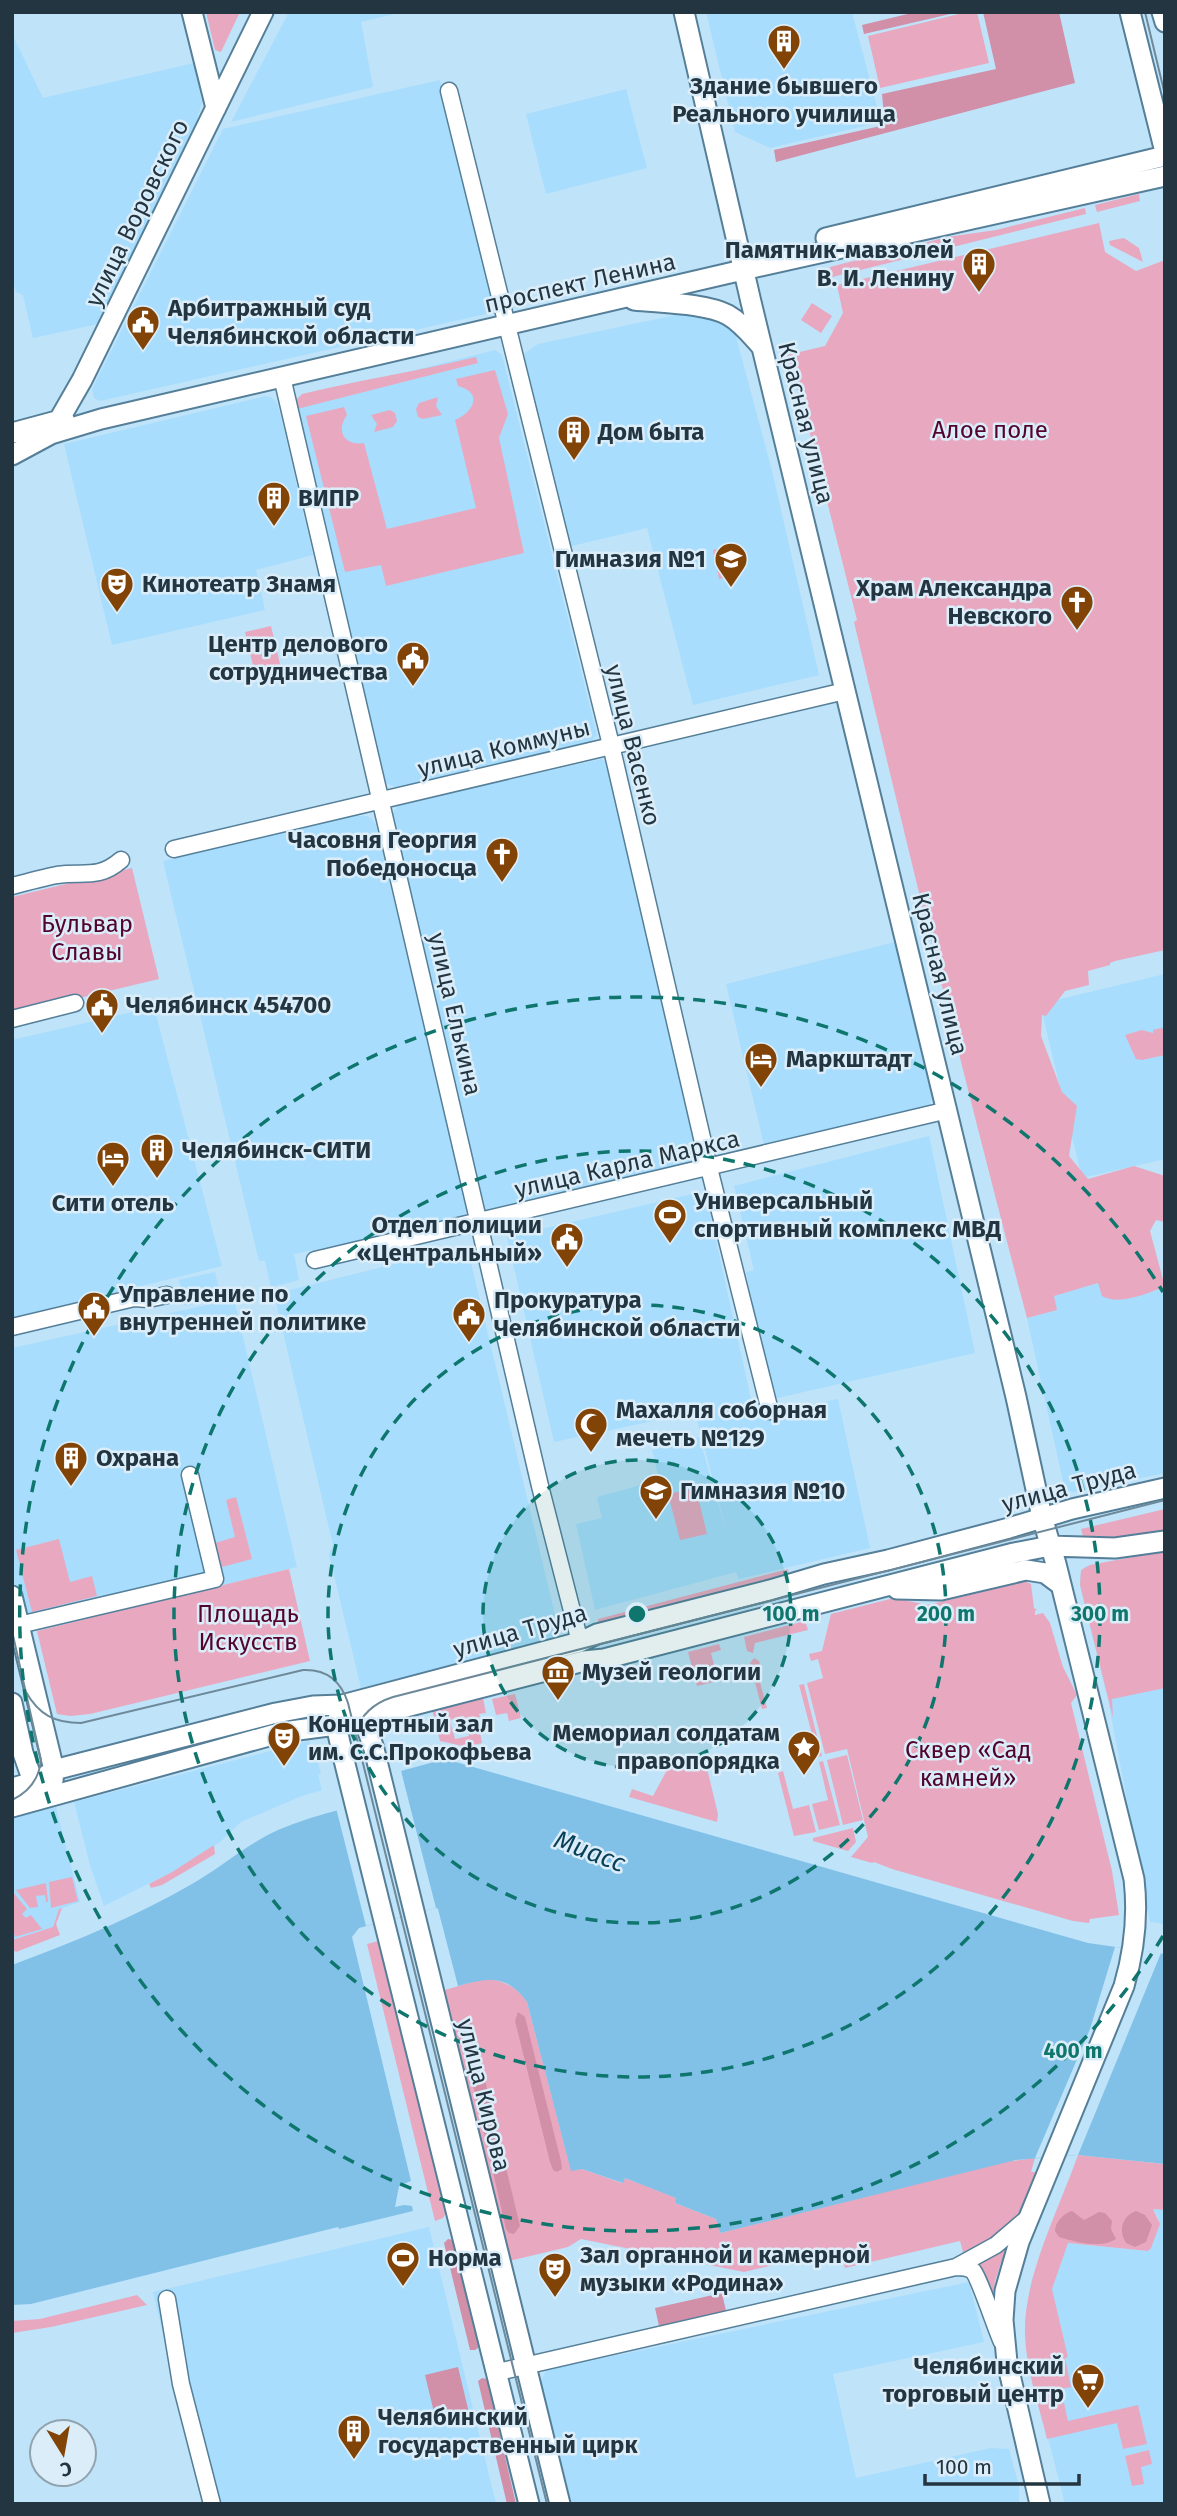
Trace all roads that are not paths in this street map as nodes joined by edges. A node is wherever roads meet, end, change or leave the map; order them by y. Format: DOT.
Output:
graph roads {
  1 [pos="192,12"];
  2 [pos="263,12"];
  3 [pos="684,12"];
  4 [pos="1130,12"];
  5 [pos="1162,12"];
  6 [pos="1165,22"];
  7 [pos="449,91"];
  8 [pos="216,108"];
  9 [pos="1165,154"];
  10 [pos="1165,176"];
  11 [pos="744,264"];
  12 [pos="619,299"];
  13 [pos="505,321"];
  14 [pos="764,350"];
  15 [pos="282,377"];
  16 [pos="82,380"];
  17 [pos="93,411"];
  18 [pos="55,427"];
  19 [pos="12,433"];
  20 [pos="12,455"];
  21 [pos="845,691"];
  22 [pos="611,746"];
  23 [pos="381,801"];
  24 [pos="174,849"];
  25 [pos="121,860"];
  26 [pos="12,886"];
  27 [pos="75,1003"];
  28 [pos="12,1019"];
  29 [pos="948,1110"];
  30 [pos="709,1168"];
  31 [pos="478,1222"];
  32 [pos="315,1260"];
  33 [pos="167,1295"];
  34 [pos="148,1299"];
  35 [pos="12,1327"];
  36 [pos="12,1338"];
  37 [pos="770,1411"];
  38 [pos="190,1475"];
  39 [pos="1165,1488"];
  40 [pos="1042,1517"];
  41 [pos="1165,1541"];
  42 [pos="1050,1546"];
  43 [pos="1115,1549"];
  44 [pos="1061,1585"];
  45 [pos="882,1588"];
  46 [pos="12,1596"];
  47 [pos="19,1625"];
  48 [pos="582,1651"];
  49 [pos="12,1703"];
  50 [pos="345,1704"];
  51 [pos="360,1719"];
  52 [pos="336,1725"];
  53 [pos="48,1782"];
  54 [pos="12,1788"];
  55 [pos="12,1807"];
  56 [pos="1029,2217"];
  57 [pos="956,2267"];
  58 [pos="167,2299"];
  59 [pos="1005,2350"];
  60 [pos="526,2366"];
  61 [pos="498,2372"];
  62 [pos="212,2504"];
  63 [pos="529,2504"];
  64 [pos="560,2504"];
  65 [pos="1040,2504"];
  1 -- 8 [label="main road"];
  2 -- 8 [label="main road, улица Воровского"];
  3 -- 11 [label="main road, Красная улица"];
  4 -- 9 [label="main road"];
  5 -- 6 [label="main road"];
  7 -- 13 [label="street, улица Васенко"];
  8 -- 16 [label="main road, улица Воровского"];
  9 -- 11 [label="main road, проспект Ленина"];
  10 -- 11 [label="main road, проспект Ленина"];
  11 -- 12 [label="main road, проспект Ленина"];
  11 -- 13 [label="main road, проспект Ленина"];
  11 -- 14 [label="main road, Красная улица"];
  12 -- 13 [label="main road, проспект Ленина"];
  12 -- 14 [label="main road"];
  13 -- 15 [label="main road, проспект Ленина"];
  13 -- 17 [label="main road, проспект Ленина"];
  13 -- 22 [label="street, улица Васенко"];
  14 -- 21 [label="main road, Красная улица"];
  15 -- 18 [label="main road, проспект Ленина"];
  15 -- 23 [label="street, улица Елькина"];
  16 -- 17 [label="main road"];
  16 -- 18 [label="main road, улица Воровского"];
  17 -- 18 [label="main road, проспект Ленина"];
  18 -- 19 [label="main road, проспект Ленина"];
  18 -- 20 [label="main road, проспект Ленина"];
  21 -- 22 [label="street, улица Коммуны"];
  21 -- 29 [label="main road, Красная улица"];
  22 -- 23 [label="street, улица Коммуны"];
  22 -- 30 [label="street, улица Васенко"];
  23 -- 24 [label="street, улица Коммуны"];
  23 -- 31 [label="street, улица Елькина"];
  25 -- 26 [label="street"];
  27 -- 28 [label="street"];
  29 -- 30 [label="street, улица Карла Маркса"];
  29 -- 40 [label="main road, Красная улица"];
  30 -- 31 [label="street, улица Карла Маркса"];
  30 -- 37 [label="street, улица Васенко"];
  31 -- 32 [label="street, улица Карла Маркса"];
  31 -- 48 [label="street, улица Елькина"];
  33 -- 34 [label="street"];
  34 -- 35 [label="street"];
  34 -- 36 [label="street"];
  38 -- 47 [label="street"];
  39 -- 40 [label="main road, улица Труда"];
  40 -- 42 [label="main road, Красная улица"];
  40 -- 48 [label="main road, улица Труда"];
  41 -- 43 [label="main road, улица Труда"];
  42 -- 43 [label="main road, улица Труда"];
  42 -- 44 [label="main road, Красная улица"];
  42 -- 45 [label="main road, улица Труда"];
  43 -- 44 [label="main road"];
  44 -- 45 [label="main road"];
  44 -- 56 [label="main road, Красная улица"];
  45 -- 48 [label="main road, улица Труда"];
  46 -- 47 [label="main road"];
  47 -- 53 [label="main road"];
  48 -- 50 [label="main road, улица Труда"];
  48 -- 51 [label="main road, улица Труда"];
  49 -- 53 [label="main road"];
  50 -- 51 [label="main road, улица Кирова"];
  50 -- 52 [label="main road"];
  50 -- 53 [label="main road, улица Труда"];
  51 -- 52 [label="main road, улица Труда"];
  51 -- 60 [label="main road, улица Кирова"];
  52 -- 53 [label="main road, улица Труда"];
  52 -- 61 [label="main road"];
  53 -- 54 [label="main road, улица Труда"];
  53 -- 55 [label="main road, улица Труда"];
  56 -- 57 [label="street"];
  56 -- 59 [label="main road, Красная улица"];
  57 -- 59 [label="street"];
  57 -- 60 [label="street"];
  58 -- 62 [label="street"];
  59 -- 65 [label="main road, Красная улица"];
  60 -- 61 [label="street"];
  60 -- 64 [label="main road, улица Кирова"];
  61 -- 63 [label="main road"];
}
